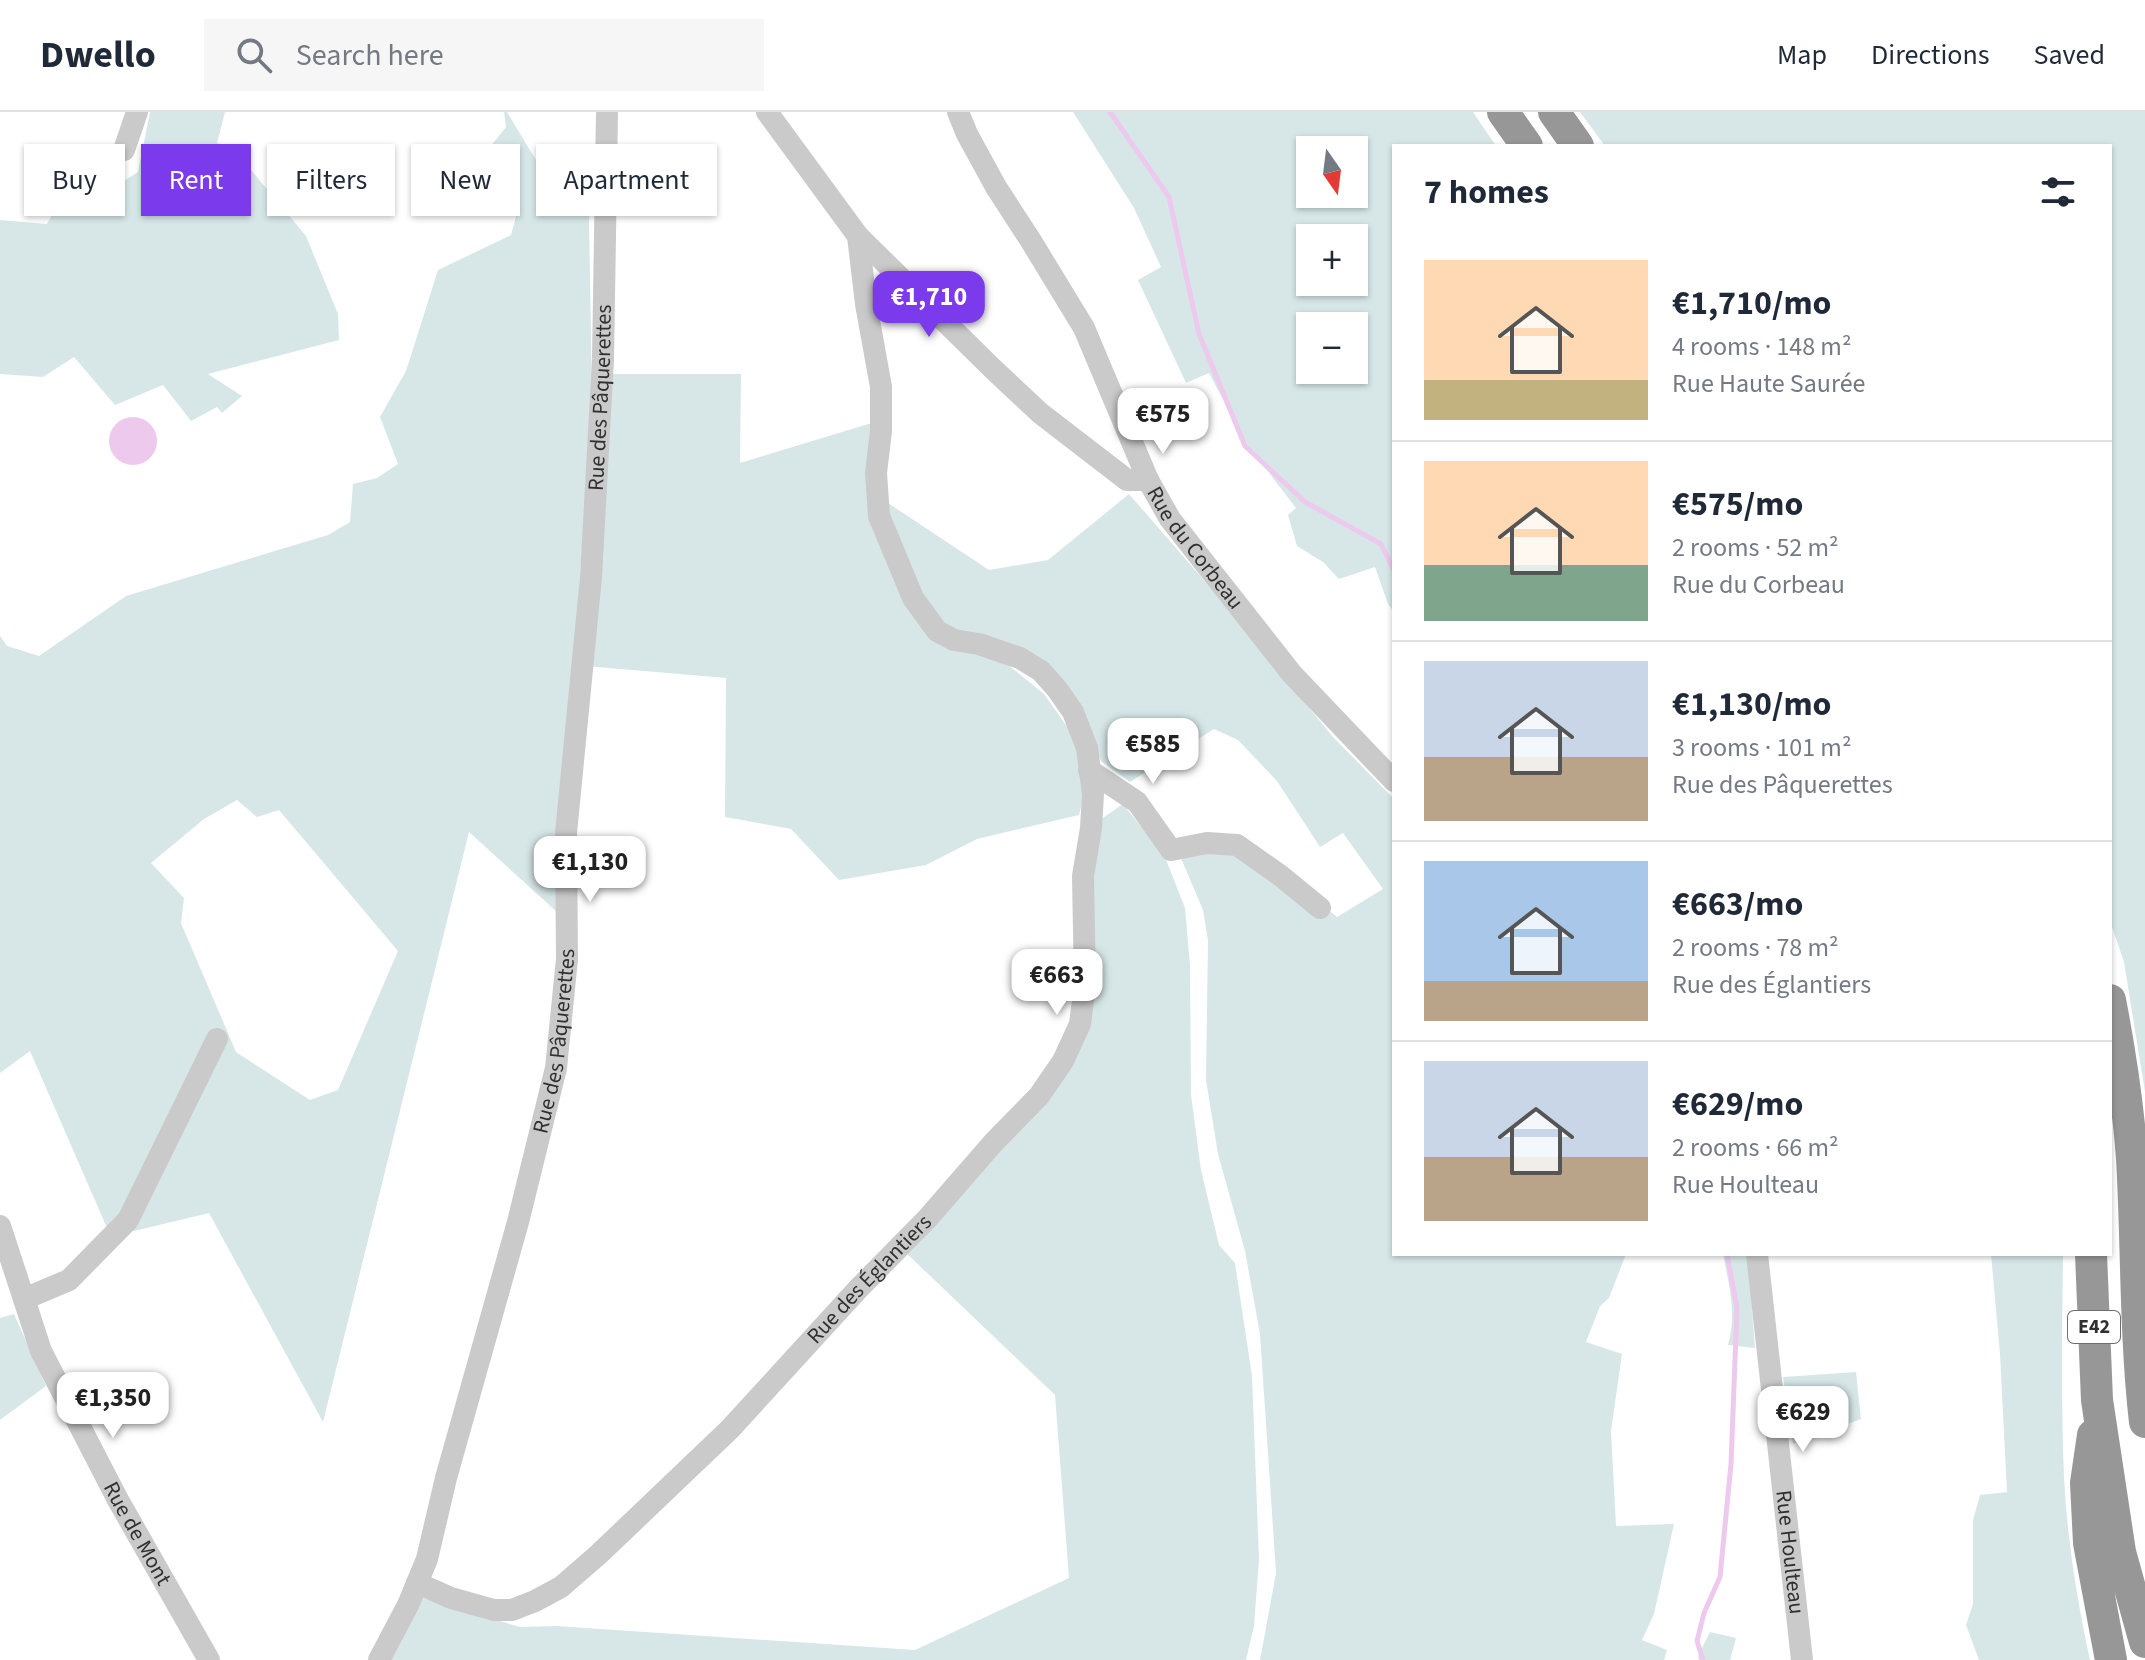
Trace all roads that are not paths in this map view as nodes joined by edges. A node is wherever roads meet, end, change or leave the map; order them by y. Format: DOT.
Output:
graph roads {
  1 [pos="137,112"];
  2 [pos="607,112"];
  3 [pos="767,112"];
  4 [pos="958,112"];
  5 [pos="1503,112"];
  6 [pos="1554,112"];
  7 [pos="1526,144"];
  8 [pos="1577,144"];
  9 [pos="125,147"];
  10 [pos="858,236"];
  11 [pos="1148,480"];
  12 [pos="1089,770"];
  13 [pos="1392,779"];
  14 [pos="1320,908"];
  15 [pos="2112,1012"];
  16 [pos="217,1039"];
  17 [pos="0,1226"];
  18 [pos="1757,1256"];
  19 [pos="2091,1256"];
  20 [pos="24,1299"];
  21 [pos="2097,1400"];
  22 [pos="2145,1422"];
  23 [pos="417,1583"];
  24 [pos="2145,1642"];
  25 [pos="209,1660"];
  26 [pos="379,1660"];
  27 [pos="1802,1660"];
  28 [pos="2111,1660"];
  1 -- 9 [label="street"];
  2 -- 23 [label="street, Rue des Pâquerettes"];
  3 -- 10 [label="street"];
  4 -- 11 [label="street, Rue du Corbeau"];
  5 -- 7 [label="highway"];
  6 -- 8 [label="highway"];
  10 -- 11 [label="street"];
  10 -- 12 [label="street, Rue des Églantiers"];
  11 -- 13 [label="street, Rue du Corbeau"];
  12 -- 14 [label="street"];
  12 -- 23 [label="street, Rue des Églantiers"];
  15 -- 22 [label="highway, E42"];
  16 -- 20 [label="street"];
  17 -- 20 [label="street, Rue de Mont"];
  18 -- 27 [label="street, Rue Houlteau"];
  19 -- 21 [label="highway, E42"];
  20 -- 25 [label="street, Rue de Mont"];
  21 -- 24 [label="highway, E42"];
  21 -- 28 [label="highway"];
  23 -- 26 [label="street, Rue des Pâquerettes"];
}
